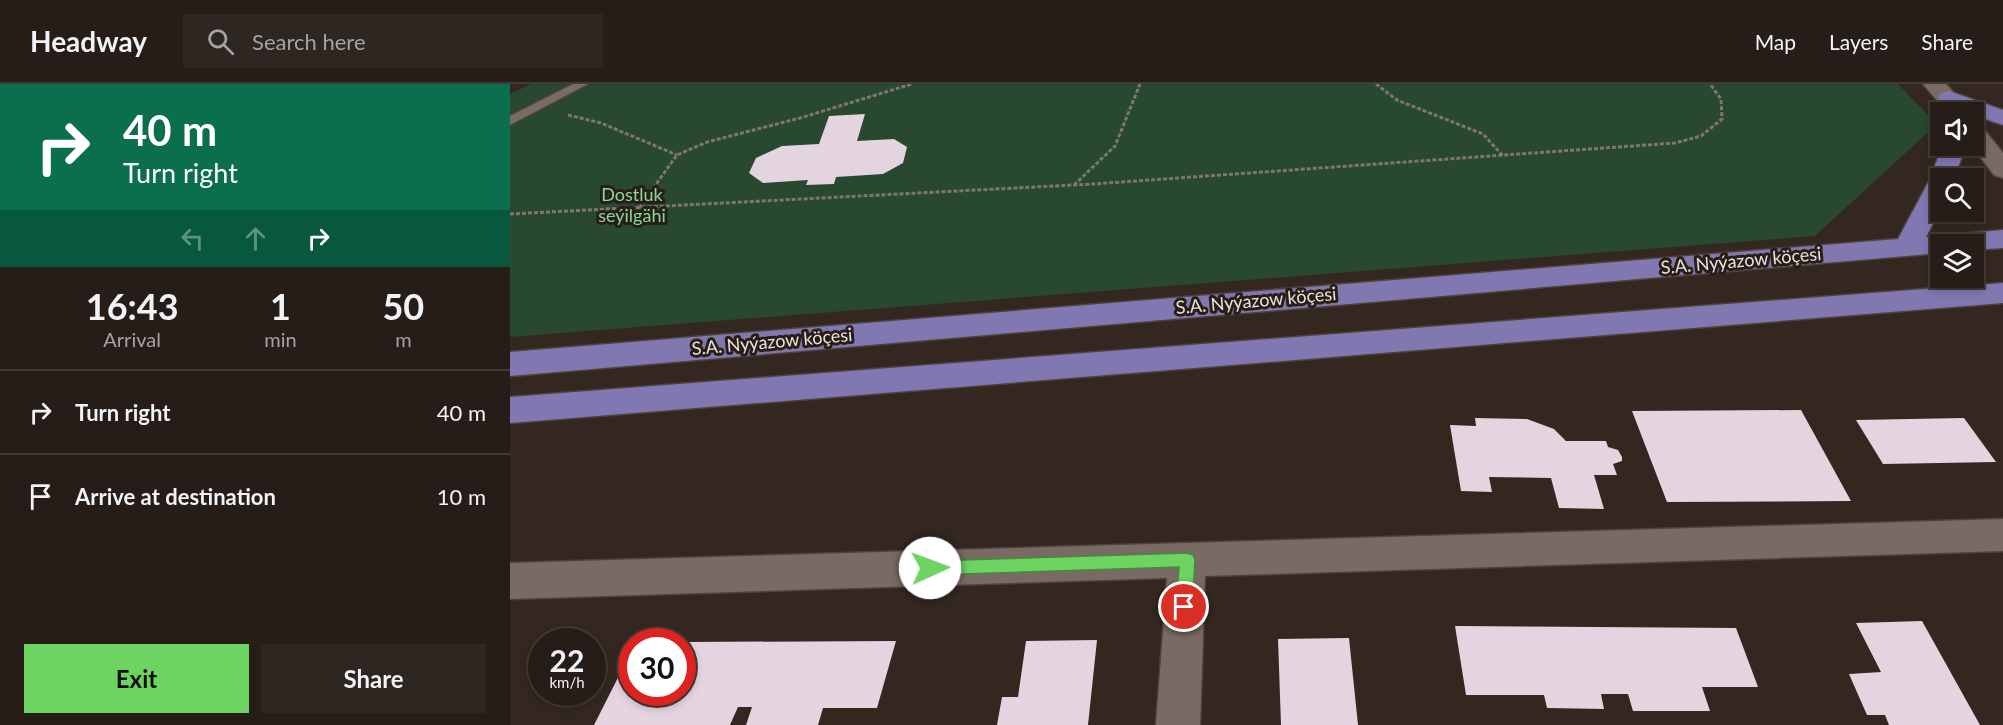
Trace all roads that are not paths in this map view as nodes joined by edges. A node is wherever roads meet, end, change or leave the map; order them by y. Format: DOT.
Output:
graph roads {
  1 [pos="582,84"];
  2 [pos="1984,112"];
  3 [pos="1984,117"];
  4 [pos="2003,118"];
  5 [pos="510,121"];
  6 [pos="2003,125"];
  7 [pos="1984,145"];
  8 [pos="2003,170"];
  9 [pos="1930,204"];
  10 [pos="2003,239"];
  11 [pos="1908,247"];
  12 [pos="2003,293"];
  13 [pos="1967,295"];
  14 [pos="2003,306"];
  15 [pos="510,364"];
  16 [pos="510,410"];
  17 [pos="2003,535"];
  18 [pos="1187,560"];
  19 [pos="510,581"];
  20 [pos="1178,725"];
  1 -- 5 [label="lane"];
  2 -- 4 [label="main road"];
  3 -- 6 [label="street"];
  7 -- 8 [label="street"];
  9 -- 11 [label="main road"];
  10 -- 11 [label="main road, S.A. Nyýazow köçesi"];
  11 -- 15 [label="main road, S.A. Nyýazow köçesi"];
  12 -- 13 [label="main road"];
  13 -- 14 [label="main road"];
  13 -- 16 [label="main road"];
  17 -- 18 [label="street"];
  18 -- 19 [label="street"];
  18 -- 20 [label="street"];
}
